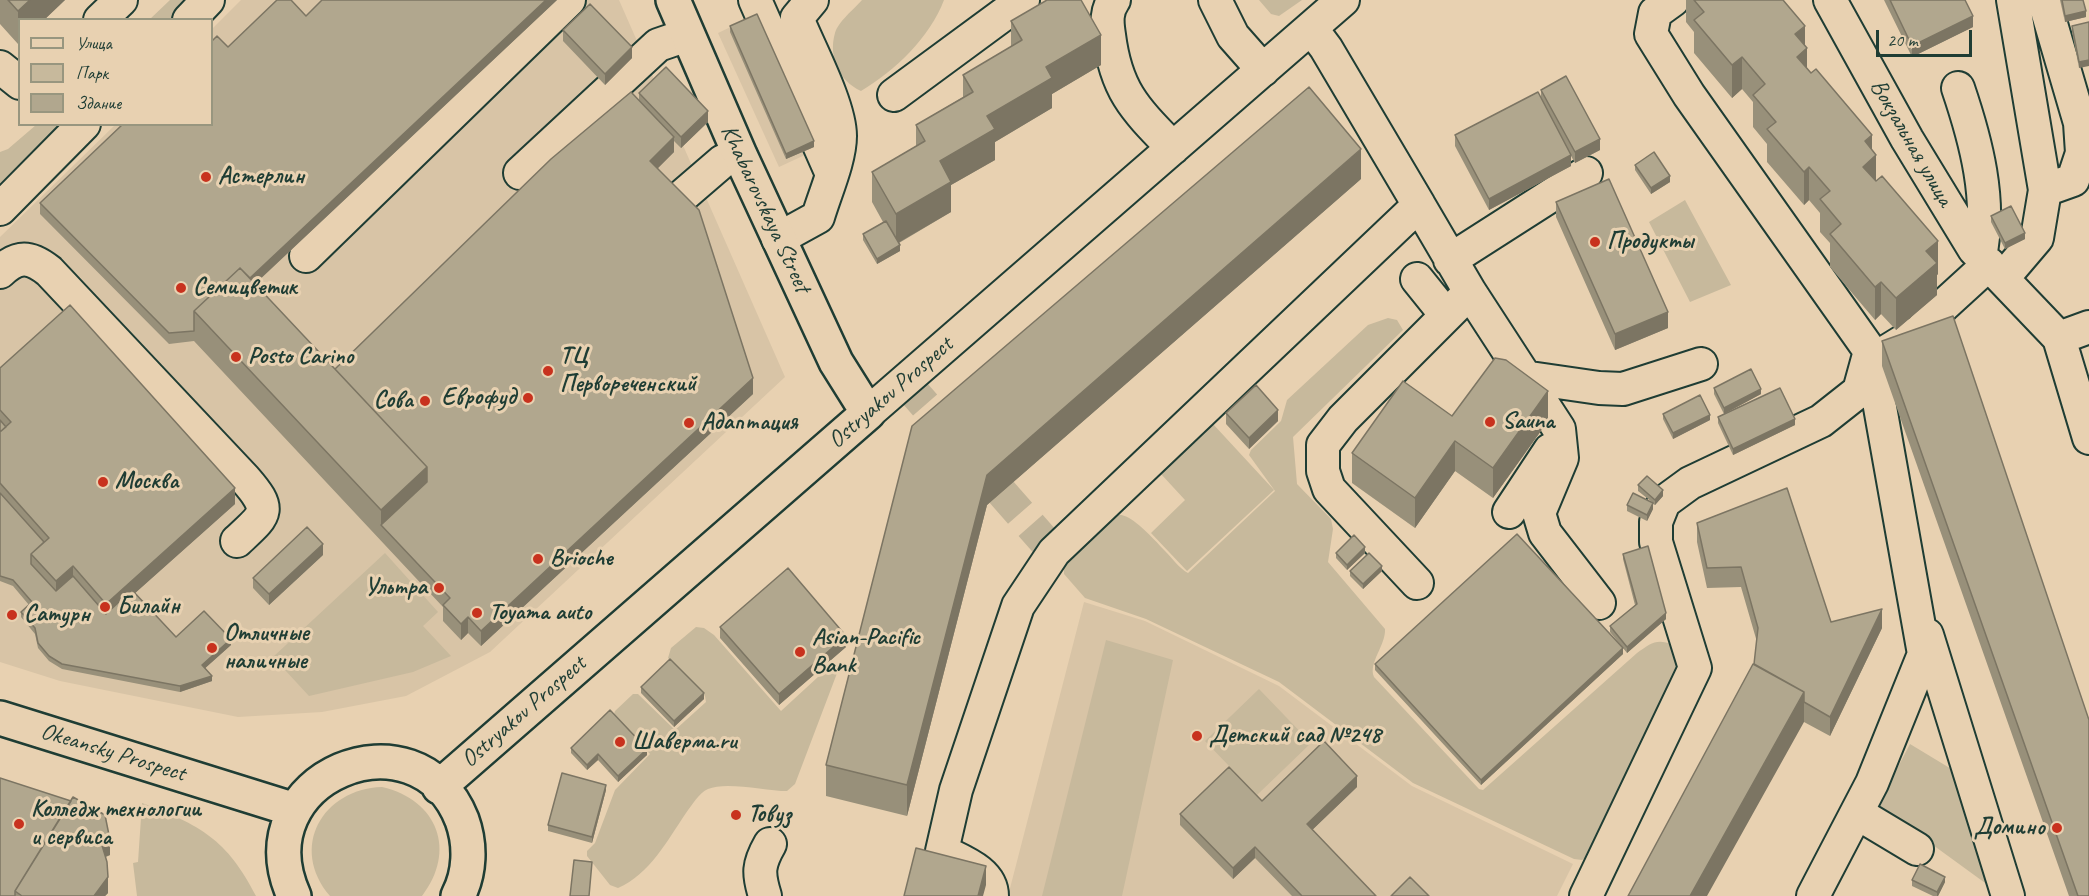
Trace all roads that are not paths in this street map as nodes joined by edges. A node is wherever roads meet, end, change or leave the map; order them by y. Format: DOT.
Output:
graph roads {
  1 [pos="121,0"];
  2 [pos="208,0"];
  3 [pos="569,0"];
  4 [pos="673,0"];
  5 [pos="755,0"];
  6 [pos="980,0"];
  7 [pos="1023,0"];
  8 [pos="1114,0"];
  9 [pos="1215,0"];
  10 [pos="1343,0"];
  11 [pos="1673,0"];
  12 [pos="1830,0"];
  13 [pos="2024,1"];
  14 [pos="798,6"];
  15 [pos="102,18"];
  16 [pos="191,18"];
  17 [pos="1311,28"];
  18 [pos="687,35"];
  19 [pos="970,38"];
  20 [pos="0,68"];
  21 [pos="1263,70"];
  22 [pos="18,82"];
  23 [pos="1958,88"];
  24 [pos="894,95"];
  25 [pos="82,126"];
  26 [pos="1173,148"];
  27 [pos="740,155"];
  28 [pos="831,172"];
  29 [pos="520,173"];
  30 [pos="1586,173"];
  31 [pos="2069,182"];
  32 [pos="680,198"];
  33 [pos="1419,205"];
  34 [pos="0,209"];
  35 [pos="778,239"];
  36 [pos="306,256"];
  37 [pos="1450,260"];
  38 [pos="1991,266"];
  39 [pos="0,272"];
  40 [pos="1417,279"];
  41 [pos="1470,292"];
  42 [pos="1446,315"];
  43 [pos="2089,327"];
  44 [pos="2059,338"];
  45 [pos="1870,351"];
  46 [pos="1701,364"];
  47 [pos="1523,377"];
  48 [pos="868,412"];
  49 [pos="1559,429"];
  50 [pos="2089,438"];
  51 [pos="1509,512"];
  52 [pos="237,541"];
  53 [pos="1417,583"];
  54 [pos="1912,588"];
  55 [pos="1599,603"];
  56 [pos="0,718"];
  57 [pos="439,787"];
  58 [pos="295,810"];
  59 [pos="1857,813"];
  60 [pos="770,844"];
  61 [pos="1917,849"];
  62 [pos="460,895"];
  63 [pos="294,896"];
  64 [pos="765,896"];
  65 [pos="992,896"];
  66 [pos="1586,896"];
  67 [pos="1813,896"];
  68 [pos="2008,896"];
  1 -- 15 [label="street"];
  2 -- 16 [label="street"];
  3 -- 36 [label="street"];
  4 -- 18 [label="main road, Khabarovskaya Street"];
  5 -- 28 [label="street"];
  6 -- 19 [label="street"];
  7 -- 19 [label="street"];
  8 -- 26 [label="street"];
  9 -- 21 [label="street"];
  10 -- 17 [label="street, Ostryakov Prospect"];
  11 -- 45 [label="street"];
  12 -- 38 [label="street, Вокзальная улица"];
  13 -- 31 [label="street"];
  13 -- 31 [label="street"];
  14 -- 28 [label="street"];
  17 -- 21 [label="street, Ostryakov Prospect"];
  17 -- 33 [label="street"];
  18 -- 27 [label="main road, Khabarovskaya Street"];
  18 -- 29 [label="street"];
  19 -- 24 [label="street"];
  20 -- 22 [label="street"];
  21 -- 26 [label="street, Ostryakov Prospect"];
  23 -- 38 [label="street"];
  25 -- 34 [label="street"];
  26 -- 48 [label="street, Ostryakov Prospect"];
  27 -- 32 [label="street"];
  27 -- 35 [label="main road, Khabarovskaya Street"];
  28 -- 35 [label="street"];
  30 -- 37 [label="street"];
  31 -- 38 [label="street"];
  33 -- 37 [label="street"];
  33 -- 65 [label="street"];
  35 -- 48 [label="main road, Khabarovskaya Street"];
  37 -- 41 [label="street"];
  38 -- 44 [label="street, Вокзальная улица"];
  38 -- 45 [label="street"];
  39 -- 52 [label="street"];
  40 -- 42 [label="street"];
  41 -- 42 [label="street"];
  41 -- 47 [label="street"];
  42 -- 53 [label="street"];
  43 -- 44 [label="street"];
  44 -- 50 [label="street"];
  45 -- 54 [label="street"];
  45 -- 66 [label="street"];
  46 -- 47 [label="street"];
  47 -- 49 [label="street"];
  48 -- 57 [label="main road, Ostryakov Prospect"];
  49 -- 51 [label="street"];
  49 -- 55 [label="street"];
  54 -- 59 [label="street"];
  54 -- 68 [label="street"];
  56 -- 58 [label="main road, Okeansky Prospect"];
  57 -- 58 [label="main road"];
  57 -- 62 [label="main road"];
  58 -- 63 [label="main road"];
  59 -- 61 [label="street"];
  59 -- 67 [label="street"];
  60 -- 64 [label="street"];
}
